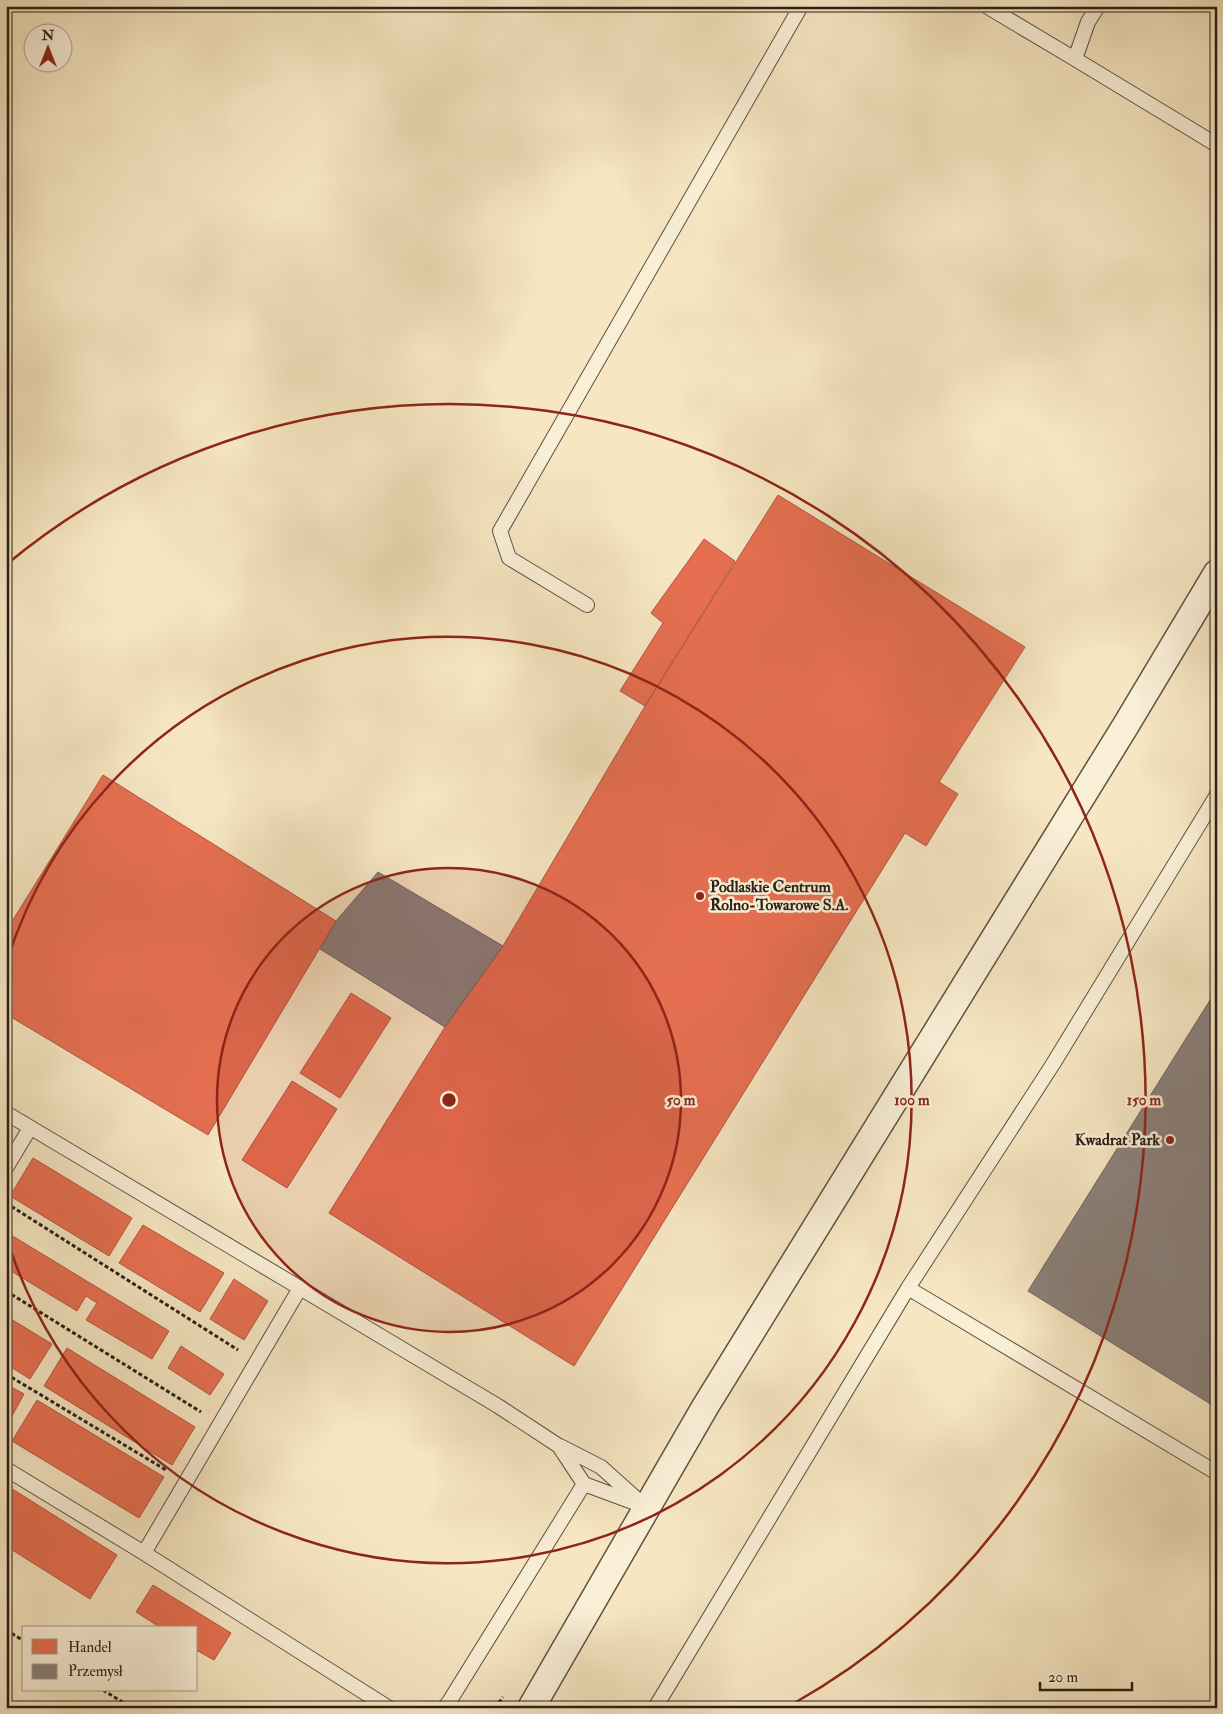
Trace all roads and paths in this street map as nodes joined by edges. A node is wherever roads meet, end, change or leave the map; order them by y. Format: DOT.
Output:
graph roads {
  1 [pos="801,6"];
  2 [pos="986,6"];
  3 [pos="1098,6"];
  4 [pos="1074,59"];
  5 [pos="1217,145"];
  6 [pos="1217,573"];
  7 [pos="587,605"];
  8 [pos="1217,795"];
  9 [pos="6,1114"];
  10 [pos="30,1128"];
  11 [pos="6,1168"];
  12 [pos="6,1203"];
  13 [pos="300,1288"];
  14 [pos="908,1288"];
  15 [pos="6,1291"];
  16 [pos="257,1361"];
  17 [pos="6,1374"];
  18 [pos="220,1423"];
  19 [pos="559,1446"];
  20 [pos="6,1469"];
  21 [pos="1217,1473"];
  22 [pos="186,1482"];
  23 [pos="584,1484"];
  24 [pos="646,1507"];
  25 [pos="144,1553"];
  26 [pos="6,1630"];
  27 [pos="22,1640"];
  28 [pos="106,1692"];
  29 [pos="132,1708"];
  30 [pos="389,1708"];
  31 [pos="444,1708"];
  32 [pos="531,1708"];
  33 [pos="655,1708"];
  1 -- 7 [label="lane"];
  2 -- 4 [label="lane"];
  3 -- 4 [label="lane"];
  4 -- 5 [label="lane"];
  6 -- 24 [label="street"];
  8 -- 14 [label="lane"];
  9 -- 10 [label="lane"];
  10 -- 11 [label="lane"];
  10 -- 13 [label="lane"];
  12 -- 16 [label="path"];
  13 -- 16 [label="lane"];
  13 -- 19 [label="lane"];
  14 -- 21 [label="lane"];
  14 -- 33 [label="lane"];
  15 -- 18 [label="path"];
  16 -- 18 [label="lane"];
  17 -- 22 [label="path"];
  18 -- 22 [label="lane"];
  19 -- 23 [label="lane"];
  19 -- 24 [label="lane"];
  20 -- 25 [label="lane"];
  22 -- 25 [label="lane"];
  23 -- 24 [label="lane"];
  23 -- 31 [label="lane"];
  24 -- 32 [label="street"];
  25 -- 30 [label="lane"];
  26 -- 27 [label="path"];
  28 -- 29 [label="path"];
}
